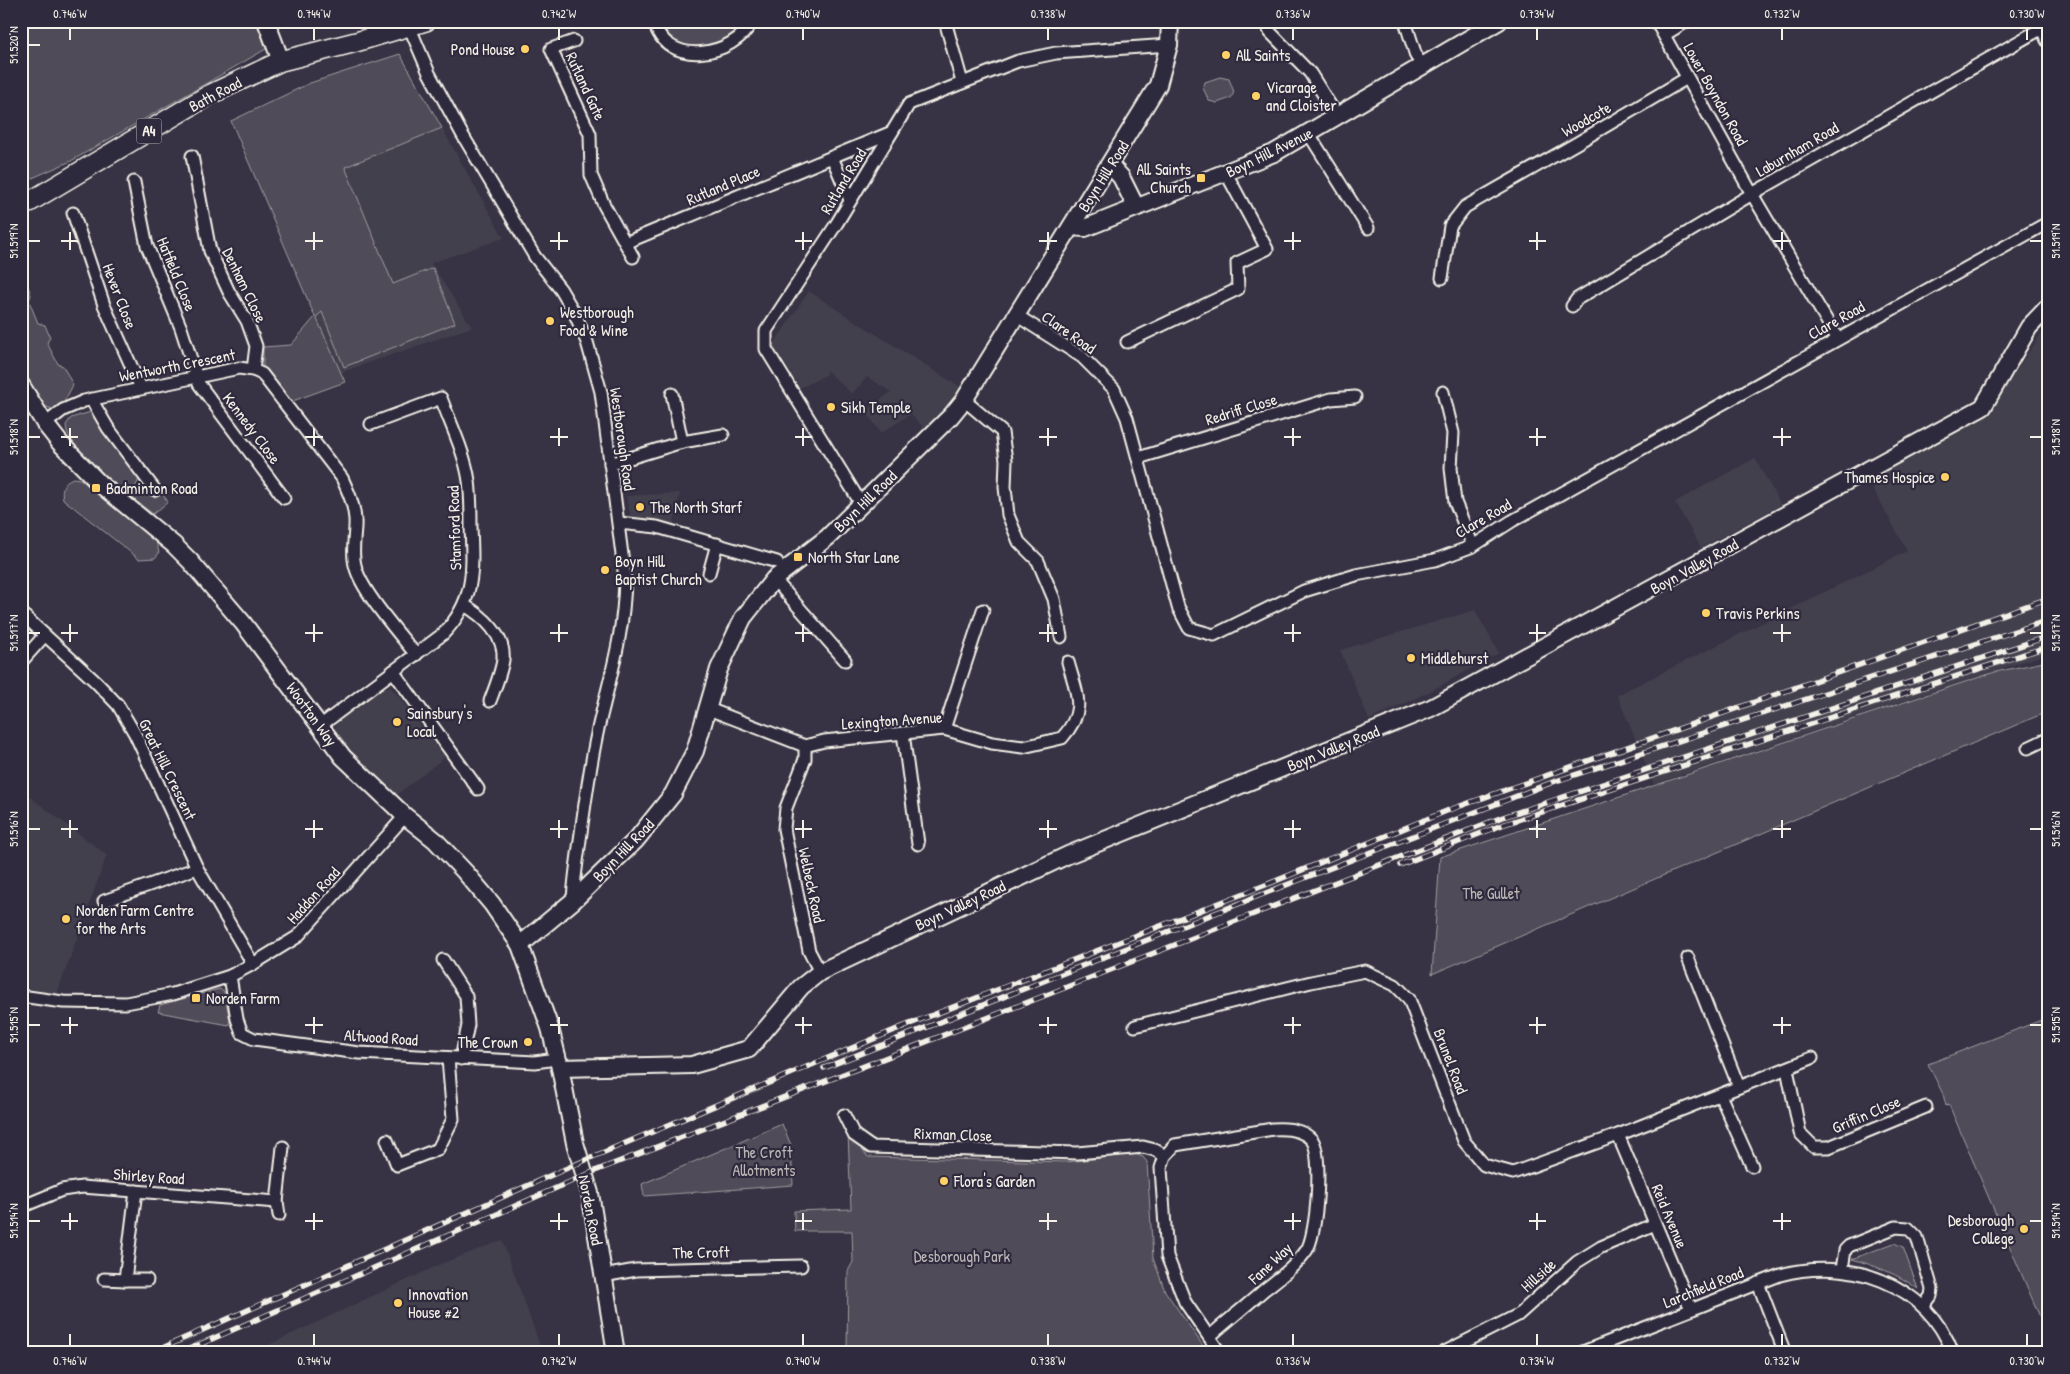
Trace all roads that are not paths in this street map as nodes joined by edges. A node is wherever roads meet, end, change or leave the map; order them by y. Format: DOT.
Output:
graph roads {
  1 [pos="266,21"];
  2 [pos="654,21"];
  3 [pos="752,21"];
  4 [pos="945,21"];
  5 [pos="1170,21"];
  6 [pos="1265,21"];
  7 [pos="1405,21"];
  8 [pos="1499,21"];
  9 [pos="1656,21"];
  10 [pos="1687,21"];
  11 [pos="418,24"];
  12 [pos="2045,29"];
  13 [pos="1664,35"];
  14 [pos="574,40"];
  15 [pos="1169,45"];
  16 [pos="281,60"];
  17 [pos="1422,65"];
  18 [pos="1687,78"];
  19 [pos="962,82"];
  20 [pos="1337,116"];
  21 [pos="892,132"];
  22 [pos="1309,134"];
  23 [pos="192,156"];
  24 [pos="832,157"];
  25 [pos="1110,165"];
  26 [pos="1226,173"];
  27 [pos="134,182"];
  28 [pos="1500,186"];
  29 [pos="1752,194"];
  30 [pos="1506,197"];
  31 [pos="850,200"];
  32 [pos="21,207"];
  33 [pos="1136,207"];
  34 [pos="73,213"];
  35 [pos="2049,222"];
  36 [pos="1071,227"];
  37 [pos="1368,228"];
  38 [pos="625,243"];
  39 [pos="633,256"];
  40 [pos="1442,278"];
  41 [pos="1572,306"];
  42 [pos="2049,306"];
  43 [pos="1016,315"];
  44 [pos="1837,338"];
  45 [pos="1127,342"];
  46 [pos="253,370"];
  47 [pos="197,376"];
  48 [pos="21,385"];
  49 [pos="141,388"];
  50 [pos="1443,392"];
  51 [pos="672,394"];
  52 [pos="1355,396"];
  53 [pos="92,399"];
  54 [pos="964,400"];
  55 [pos="46,424"];
  56 [pos="371,424"];
  57 [pos="723,435"];
  58 [pos="682,442"];
  59 [pos="1138,458"];
  60 [pos="610,464"];
  61 [pos="155,490"];
  62 [pos="284,498"];
  63 [pos="862,505"];
  64 [pos="619,523"];
  65 [pos="716,544"];
  66 [pos="1473,546"];
  67 [pos="777,562"];
  68 [pos="709,573"];
  69 [pos="774,579"];
  70 [pos="464,605"];
  71 [pos="983,610"];
  72 [pos="21,613"];
  73 [pos="45,635"];
  74 [pos="1061,637"];
  75 [pos="416,654"];
  76 [pos="845,660"];
  77 [pos="21,662"];
  78 [pos="1068,662"];
  79 [pos="394,671"];
  80 [pos="490,701"];
  81 [pos="706,708"];
  82 [pos="320,726"];
  83 [pos="944,729"];
  84 [pos="903,733"];
  85 [pos="2049,738"];
  86 [pos="805,746"];
  87 [pos="2028,748"];
  88 [pos="478,789"];
  89 [pos="405,816"];
  90 [pos="918,844"];
  91 [pos="196,868"];
  92 [pos="104,901"];
  93 [pos="573,901"];
  94 [pos="520,946"];
  95 [pos="1688,958"];
  96 [pos="443,960"];
  97 [pos="253,964"];
  98 [pos="820,972"];
  99 [pos="230,976"];
  100 [pos="21,996"];
  101 [pos="1135,1026"];
  102 [pos="448,1058"];
  103 [pos="1812,1058"];
  104 [pos="462,1059"];
  105 [pos="555,1064"];
  106 [pos="1787,1069"];
  107 [pos="1740,1087"];
  108 [pos="1720,1095"];
  109 [pos="1926,1107"];
  110 [pos="844,1115"];
  111 [pos="1618,1136"];
  112 [pos="387,1140"];
  113 [pos="283,1147"];
  114 [pos="1165,1156"];
  115 [pos="1752,1166"];
  116 [pos="136,1191"];
  117 [pos="277,1202"];
  118 [pos="21,1207"];
  119 [pos="280,1215"];
  120 [pos="1655,1224"];
  121 [pos="801,1266"];
  122 [pos="1842,1269"];
  123 [pos="603,1276"];
  124 [pos="104,1279"];
  125 [pos="126,1280"];
  126 [pos="147,1280"];
  127 [pos="1758,1283"];
  128 [pos="1922,1307"];
  129 [pos="1691,1309"];
  130 [pos="1209,1337"];
  131 [pos="616,1353"];
  132 [pos="1220,1353"];
  133 [pos="1443,1353"];
  134 [pos="1580,1353"];
  135 [pos="1784,1353"];
  136 [pos="1952,1353"];
  1 -- 16 [label="street"];
  2 -- 3 [label="street"];
  4 -- 19 [label="street"];
  5 -- 15 [label="street, Boyn Hill Road"];
  6 -- 20 [label="street"];
  7 -- 17 [label="street"];
  8 -- 17 [label="street, Boyn Hill Avenue"];
  9 -- 13 [label="street, Lower Boyndon Road"];
  10 -- 13 [label="street"];
  11 -- 16 [label="main road, Bath Road / A4"];
  11 -- 60 [label="street, Westborough Road"];
  12 -- 29 [label="street, Laburnham Road"];
  13 -- 18 [label="street, Lower Boyndon Road"];
  14 -- 38 [label="street, Rutland Gate"];
  15 -- 19 [label="street, Rutland Road"];
  15 -- 25 [label="street, Boyn Hill Road"];
  16 -- 32 [label="main road, Bath Road / A4"];
  17 -- 20 [label="street, Boyn Hill Avenue"];
  18 -- 28 [label="street, Woodcote"];
  18 -- 29 [label="street, Lower Boyndon Road"];
  19 -- 21 [label="street, Rutland Road"];
  20 -- 22 [label="street, Boyn Hill Avenue"];
  21 -- 24 [label="street, Rutland Place"];
  21 -- 31 [label="street, Rutland Road"];
  22 -- 26 [label="street, Boyn Hill Avenue"];
  22 -- 37 [label="street"];
  23 -- 46 [label="street, Denham Close"];
  24 -- 31 [label="street"];
  24 -- 38 [label="street, Rutland Place"];
  25 -- 33 [label="street"];
  25 -- 36 [label="street, Boyn Hill Road"];
  26 -- 33 [label="street, Boyn Hill Avenue"];
  26 -- 45 [label="street"];
  27 -- 47 [label="street, Hatfield Close"];
  28 -- 30 [label="street"];
  28 -- 40 [label="street, Woodcote"];
  29 -- 41 [label="street, Laburnham Road"];
  29 -- 44 [label="street, Lower Boyndon Road"];
  31 -- 63 [label="street, Rutland Road"];
  33 -- 36 [label="street, Boyn Hill Avenue"];
  34 -- 49 [label="street, Hever Close"];
  35 -- 44 [label="street, Clare Road"];
  36 -- 43 [label="street, Boyn Hill Road"];
  38 -- 39 [label="street"];
  42 -- 98 [label="street, Boyn Valley Road"];
  43 -- 54 [label="street, Boyn Hill Road"];
  43 -- 59 [label="street, Clare Road"];
  44 -- 66 [label="street, Clare Road"];
  46 -- 47 [label="street, Wentworth Crescent"];
  46 -- 75 [label="street, Wentworth Crescent"];
  47 -- 49 [label="street, Wentworth Crescent"];
  47 -- 62 [label="street, Kennedy Close"];
  48 -- 55 [label="street, Wootton Way"];
  49 -- 53 [label="street, Wentworth Crescent"];
  50 -- 66 [label="street"];
  51 -- 58 [label="street"];
  52 -- 59 [label="street, Redriff Close"];
  53 -- 55 [label="street, Wentworth Crescent"];
  53 -- 61 [label="street"];
  54 -- 63 [label="street, Boyn Hill Road"];
  54 -- 74 [label="street"];
  55 -- 82 [label="street, Wootton Way"];
  56 -- 70 [label="street, Stamford Road"];
  57 -- 58 [label="street"];
  58 -- 60 [label="street"];
  59 -- 66 [label="street, Clare Road"];
  60 -- 64 [label="street, Westborough Road"];
  63 -- 69 [label="street, Boyn Hill Road"];
  64 -- 65 [label="street"];
  64 -- 93 [label="street, Westborough Road"];
  65 -- 67 [label="street"];
  65 -- 68 [label="street"];
  69 -- 76 [label="street"];
  69 -- 81 [label="street, Boyn Hill Road"];
  70 -- 75 [label="street, Stamford Road"];
  70 -- 80 [label="street"];
  71 -- 83 [label="street"];
  72 -- 73 [label="street, Great Hill Crescent"];
  73 -- 77 [label="street"];
  73 -- 91 [label="street, Great Hill Crescent"];
  75 -- 79 [label="street, Stamford Road"];
  78 -- 83 [label="street, Lexington Avenue"];
  79 -- 82 [label="street, Stamford Road"];
  79 -- 88 [label="street"];
  81 -- 86 [label="street"];
  81 -- 93 [label="street, Boyn Hill Road"];
  82 -- 89 [label="street, Wootton Way"];
  83 -- 84 [label="street, Lexington Avenue"];
  84 -- 86 [label="street, Lexington Avenue"];
  84 -- 90 [label="street"];
  85 -- 87 [label="street"];
  86 -- 98 [label="street, Welbeck Road"];
  89 -- 94 [label="street, Wootton Way"];
  89 -- 97 [label="street, Haddon Road"];
  91 -- 92 [label="street"];
  91 -- 97 [label="street, Great Hill Crescent"];
  93 -- 94 [label="street, Boyn Hill Road"];
  94 -- 105 [label="street, Wootton Way"];
  95 -- 107 [label="street"];
  96 -- 104 [label="street"];
  97 -- 99 [label="street, Haddon Road"];
  98 -- 105 [label="street, Boyn Valley Road"];
  99 -- 100 [label="street"];
  99 -- 102 [label="street, Altwood Road"];
  101 -- 111 [label="street, Brunel Road"];
  102 -- 104 [label="street, Altwood Road"];
  102 -- 112 [label="street"];
  103 -- 106 [label="street, Brunel Road"];
  104 -- 105 [label="street, Altwood Road"];
  105 -- 123 [label="street, Norden Road"];
  106 -- 107 [label="street, Brunel Road"];
  106 -- 109 [label="street, Griffin Close"];
  107 -- 108 [label="street, Brunel Road"];
  108 -- 111 [label="street, Brunel Road"];
  108 -- 115 [label="street"];
  110 -- 114 [label="street, Rixman Close"];
  111 -- 120 [label="street, Reid Avenue"];
  113 -- 117 [label="street"];
  114 -- 130 [label="street"];
  114 -- 130 [label="street, Fane Way"];
  116 -- 117 [label="street, Shirley Road"];
  116 -- 118 [label="street, Shirley Road"];
  116 -- 125 [label="street"];
  117 -- 119 [label="street"];
  120 -- 129 [label="street, Reid Avenue"];
  120 -- 133 [label="street, Hillside"];
  121 -- 123 [label="street, The Croft"];
  122 -- 127 [label="street, Larchfield Road"];
  122 -- 128 [label="street, Larchfield Road"];
  122 -- 128 [label="street"];
  123 -- 131 [label="street, Norden Road"];
  124 -- 125 [label="street"];
  125 -- 126 [label="street"];
  127 -- 129 [label="street, Larchfield Road"];
  127 -- 135 [label="street"];
  128 -- 136 [label="street, Larchfield Road"];
  129 -- 134 [label="street, Larchfield Road"];
  130 -- 132 [label="street"];
}
